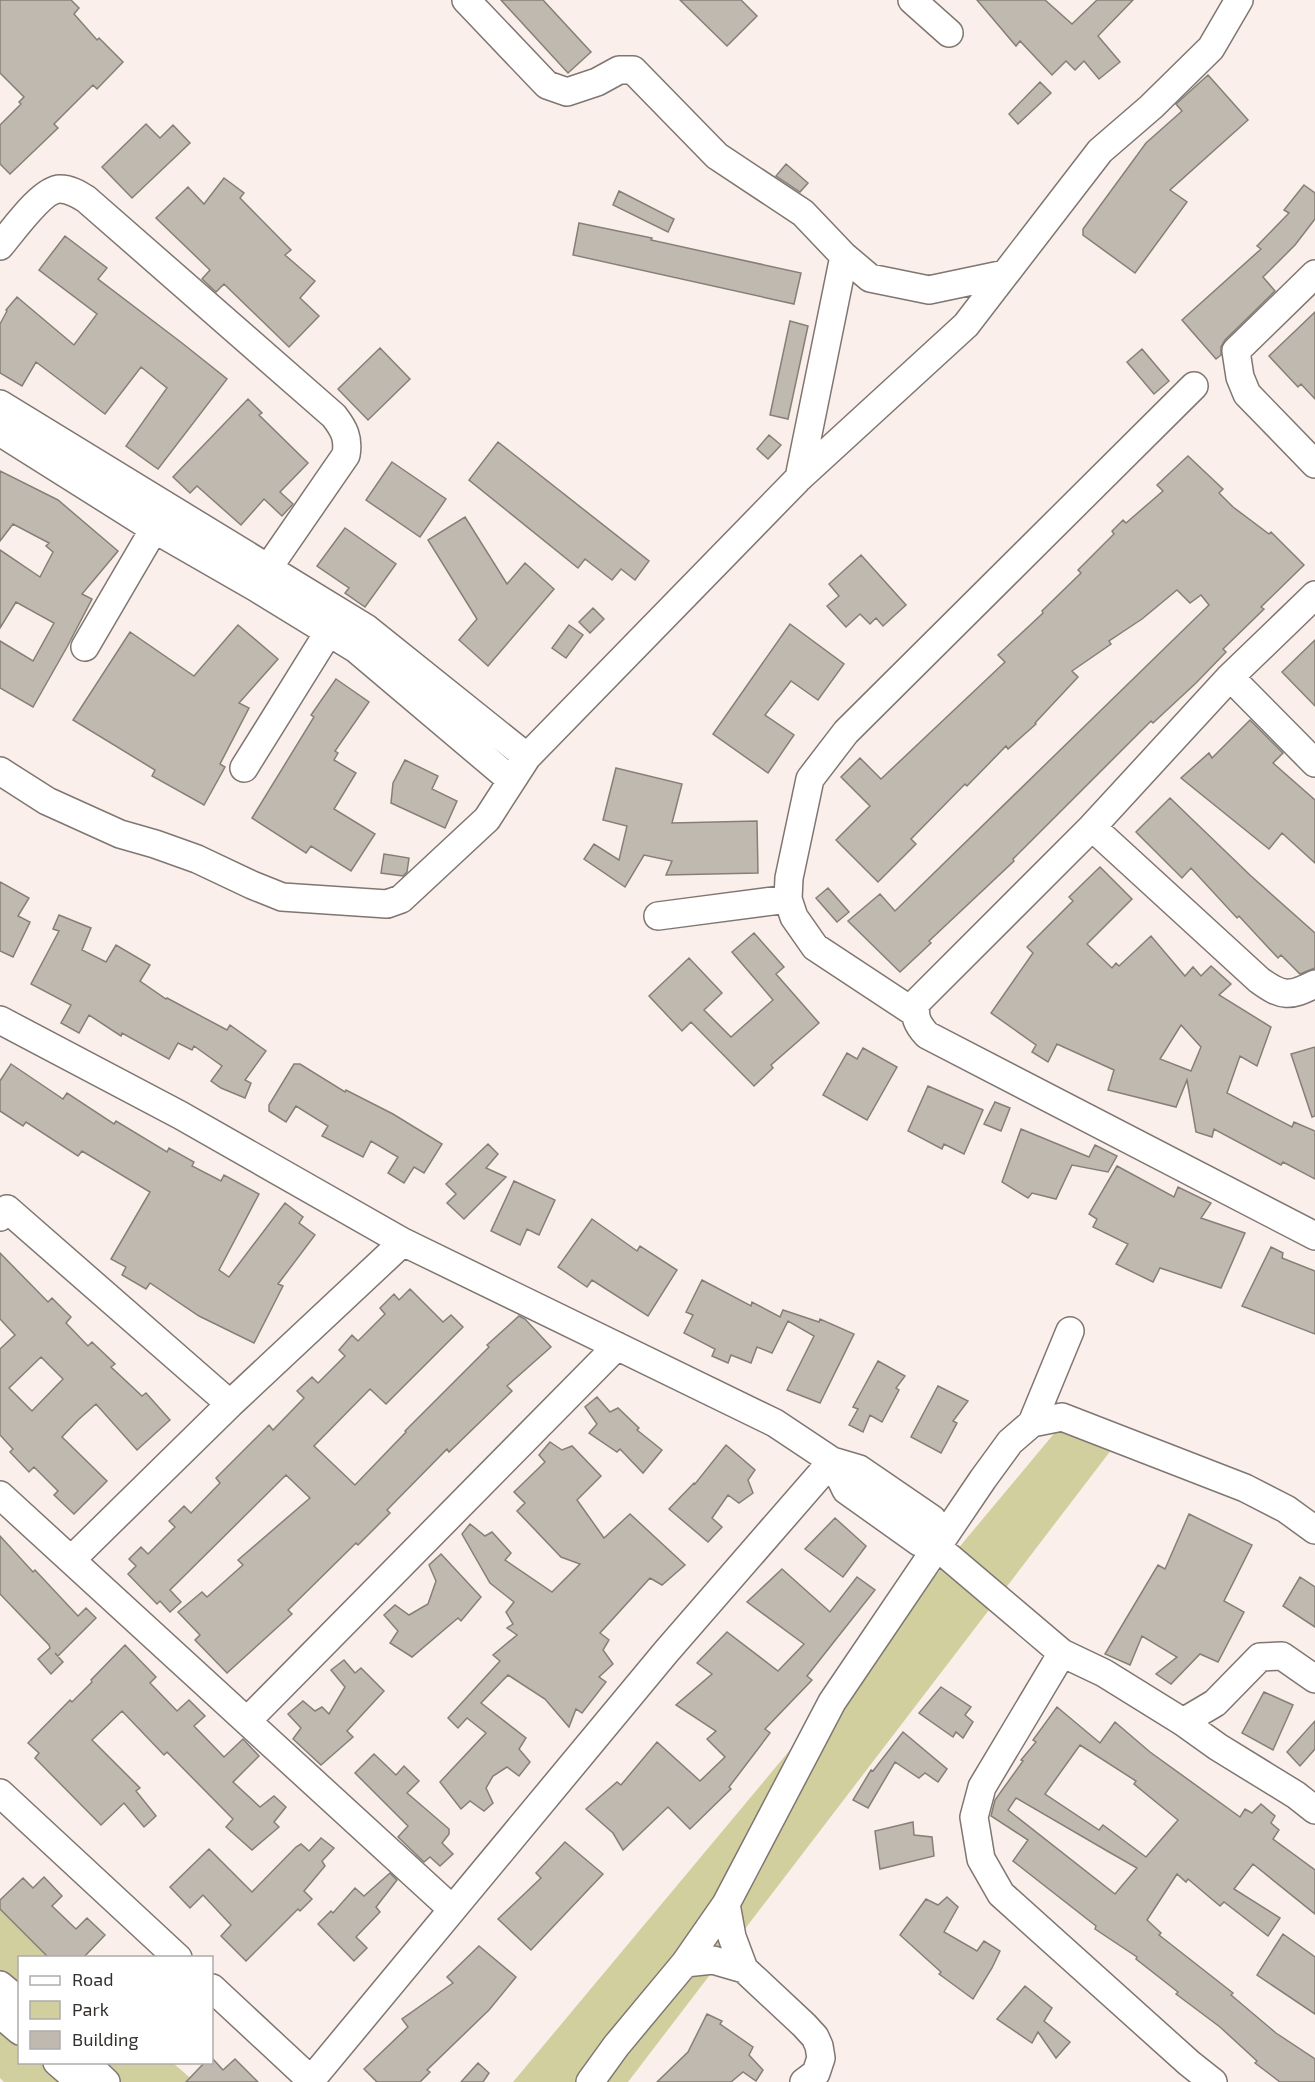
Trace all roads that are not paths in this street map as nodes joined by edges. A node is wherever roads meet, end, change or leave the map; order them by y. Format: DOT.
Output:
graph roads {
  1 [pos="466,0"];
  2 [pos="912,0"];
  3 [pos="1239,0"];
  4 [pos="949,33"];
  5 [pos="0,246"];
  6 [pos="844,256"];
  7 [pos="1005,274"];
  8 [pos="1315,274"];
  9 [pos="1194,386"];
  10 [pos="2,417"];
  11 [pos="1315,464"];
  12 [pos="799,478"];
  13 [pos="154,529"];
  14 [pos="261,576"];
  15 [pos="1315,595"];
  16 [pos="328,633"];
  17 [pos="85,646"];
  18 [pos="1230,677"];
  19 [pos="527,757"];
  20 [pos="1315,764"];
  21 [pos="244,768"];
  22 [pos="0,771"];
  23 [pos="511,780"];
  24 [pos="1092,827"];
  25 [pos="788,899"];
  26 [pos="658,916"];
  27 [pos="1315,984"];
  28 [pos="915,1013"];
  29 [pos="0,1020"];
  30 [pos="0,1217"];
  31 [pos="1315,1236"];
  32 [pos="403,1242"];
  33 [pos="1070,1331"];
  34 [pos="617,1346"];
  35 [pos="230,1404"];
  36 [pos="1032,1424"];
  37 [pos="832,1461"];
  38 [pos="0,1495"];
  39 [pos="1315,1530"];
  40 [pos="936,1546"];
  41 [pos="71,1560"];
  42 [pos="1062,1653"];
  43 [pos="1315,1678"];
  44 [pos="247,1721"];
  45 [pos="1184,1722"];
  46 [pos="0,1793"];
  47 [pos="1315,1810"];
  48 [pos="726,1904"];
  49 [pos="452,1909"];
  50 [pos="176,1956"];
  51 [pos="685,1963"];
  52 [pos="744,1968"];
  53 [pos="0,1985"];
  54 [pos="213,1989"];
  55 [pos="18,2000"];
  56 [pos="0,2014"];
  57 [pos="804,2025"];
  58 [pos="18,2029"];
  59 [pos="59,2064"];
  60 [pos="86,2064"];
  61 [pos="312,2081"];
  62 [pos="80,2082"];
  63 [pos="106,2082"];
  64 [pos="590,2082"];
  65 [pos="797,2082"];
  66 [pos="804,2082"];
  67 [pos="1213,2082"];
  1 -- 6 [label="street"];
  2 -- 4 [label="street"];
  3 -- 7 [label="street"];
  5 -- 14 [label="street"];
  6 -- 7 [label="street"];
  6 -- 12 [label="street"];
  7 -- 12 [label="street"];
  8 -- 11 [label="street"];
  9 -- 25 [label="street"];
  10 -- 13 [label="street"];
  10 -- 14 [label="street"];
  12 -- 19 [label="street"];
  13 -- 14 [label="street"];
  13 -- 17 [label="street"];
  14 -- 16 [label="street"];
  14 -- 19 [label="street"];
  15 -- 18 [label="street"];
  16 -- 21 [label="street"];
  16 -- 23 [label="street"];
  18 -- 20 [label="street"];
  18 -- 24 [label="street"];
  19 -- 23 [label="street"];
  22 -- 23 [label="street"];
  24 -- 27 [label="street"];
  24 -- 28 [label="street"];
  25 -- 26 [label="street"];
  25 -- 28 [label="street"];
  28 -- 31 [label="street"];
  29 -- 32 [label="street"];
  30 -- 35 [label="street"];
  32 -- 34 [label="street"];
  32 -- 35 [label="street"];
  33 -- 36 [label="street"];
  34 -- 37 [label="street"];
  34 -- 44 [label="street"];
  35 -- 41 [label="street"];
  36 -- 39 [label="street"];
  36 -- 40 [label="street"];
  37 -- 40 [label="street"];
  37 -- 49 [label="street"];
  38 -- 41 [label="street"];
  40 -- 42 [label="street"];
  40 -- 48 [label="street"];
  41 -- 44 [label="street"];
  42 -- 45 [label="street"];
  42 -- 67 [label="street"];
  43 -- 45 [label="street"];
  44 -- 49 [label="street"];
  45 -- 47 [label="street"];
  46 -- 50 [label="street"];
  48 -- 51 [label="street"];
  48 -- 52 [label="street"];
  49 -- 61 [label="street"];
  51 -- 52 [label="street"];
  51 -- 64 [label="street"];
  52 -- 57 [label="street"];
  53 -- 55 [label="street"];
  54 -- 61 [label="street"];
  56 -- 58 [label="street"];
  57 -- 65 [label="street"];
  57 -- 66 [label="street"];
  59 -- 62 [label="street"];
  60 -- 63 [label="street"];
}
